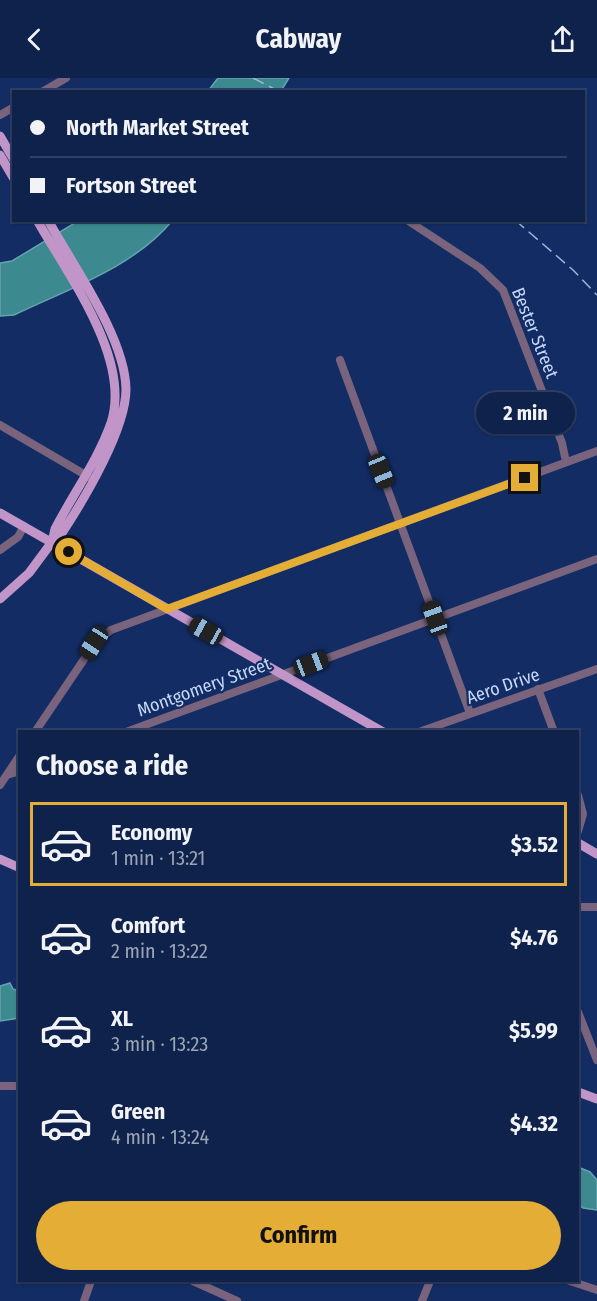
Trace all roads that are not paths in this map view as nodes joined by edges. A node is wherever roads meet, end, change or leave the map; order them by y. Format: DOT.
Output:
graph roads {
  1 [pos="66,78"];
  2 [pos="45,90"];
  3 [pos="0,136"];
  4 [pos="0,155"];
  5 [pos="12,157"];
  6 [pos="12,176"];
  7 [pos="38,222"];
  8 [pos="49,222"];
  9 [pos="410,222"];
  10 [pos="92,308"];
  11 [pos="340,360"];
  12 [pos="0,425"];
  13 [pos="597,451"];
  14 [pos="566,462"];
  15 [pos="88,476"];
  16 [pos="0,513"];
  17 [pos="400,524"];
  18 [pos="24,526"];
  19 [pos="52,542"];
  20 [pos="0,550"];
  21 [pos="597,559"];
  22 [pos="0,599"];
  23 [pos="167,609"];
  24 [pos="435,618"];
  25 [pos="597,669"];
  26 [pos="283,674"];
  27 [pos="538,689"];
  28 [pos="470,713"];
  29 [pos="36,730"];
  30 [pos="131,730"];
  31 [pos="379,730"];
  32 [pos="424,730"];
  33 [pos="553,730"];
  34 [pos="18,758"];
  35 [pos="18,772"];
  36 [pos="7,775"];
  37 [pos="0,785"];
  38 [pos="579,799"];
  39 [pos="579,828"];
  40 [pos="579,844"];
  41 [pos="597,854"];
  42 [pos="0,859"];
  43 [pos="18,867"];
  44 [pos="579,907"];
  45 [pos="597,907"];
  46 [pos="579,1015"];
  47 [pos="597,1060"];
  48 [pos="0,1086"];
  49 [pos="18,1086"];
  50 [pos="579,1092"];
  51 [pos="597,1100"];
  52 [pos="91,1282"];
  53 [pos="195,1282"];
  54 [pos="430,1282"];
  55 [pos="573,1282"];
  56 [pos="597,1290"];
  57 [pos="84,1301"];
  58 [pos="237,1301"];
  59 [pos="422,1301"];
  1 -- 2 [label="street"];
  3 -- 5 [label="main road"];
  4 -- 6 [label="main road"];
  7 -- 10 [label="main road"];
  8 -- 10 [label="main road"];
  9 -- 14 [label="street, Bester Street"];
  10 -- 15 [label="main road"];
  11 -- 17 [label="street"];
  12 -- 15 [label="street"];
  13 -- 14 [label="street"];
  14 -- 17 [label="street"];
  15 -- 19 [label="main road"];
  16 -- 18 [label="main road"];
  17 -- 23 [label="street"];
  17 -- 24 [label="street"];
  18 -- 19 [label="main road"];
  18 -- 20 [label="street"];
  19 -- 22 [label="main road"];
  19 -- 23 [label="main road"];
  21 -- 24 [label="street, Montgomery Street"];
  23 -- 26 [label="main road"];
  23 -- 29 [label="street"];
  24 -- 26 [label="street, Montgomery Street"];
  24 -- 28 [label="street"];
  25 -- 27 [label="street, Aero Drive"];
  26 -- 30 [label="street, Montgomery Street"];
  26 -- 31 [label="main road"];
  27 -- 28 [label="street, Aero Drive"];
  27 -- 33 [label="street"];
  28 -- 32 [label="street, Aero Drive"];
  34 -- 36 [label="street"];
  35 -- 36 [label="street"];
  36 -- 37 [label="street"];
  38 -- 39 [label="street"];
  40 -- 41 [label="main road"];
  42 -- 43 [label="main road"];
  44 -- 45 [label="street"];
  46 -- 47 [label="street"];
  48 -- 49 [label="street"];
  50 -- 51 [label="main road"];
  52 -- 57 [label="street"];
  53 -- 58 [label="street"];
  54 -- 59 [label="street"];
  55 -- 56 [label="street"];
}
